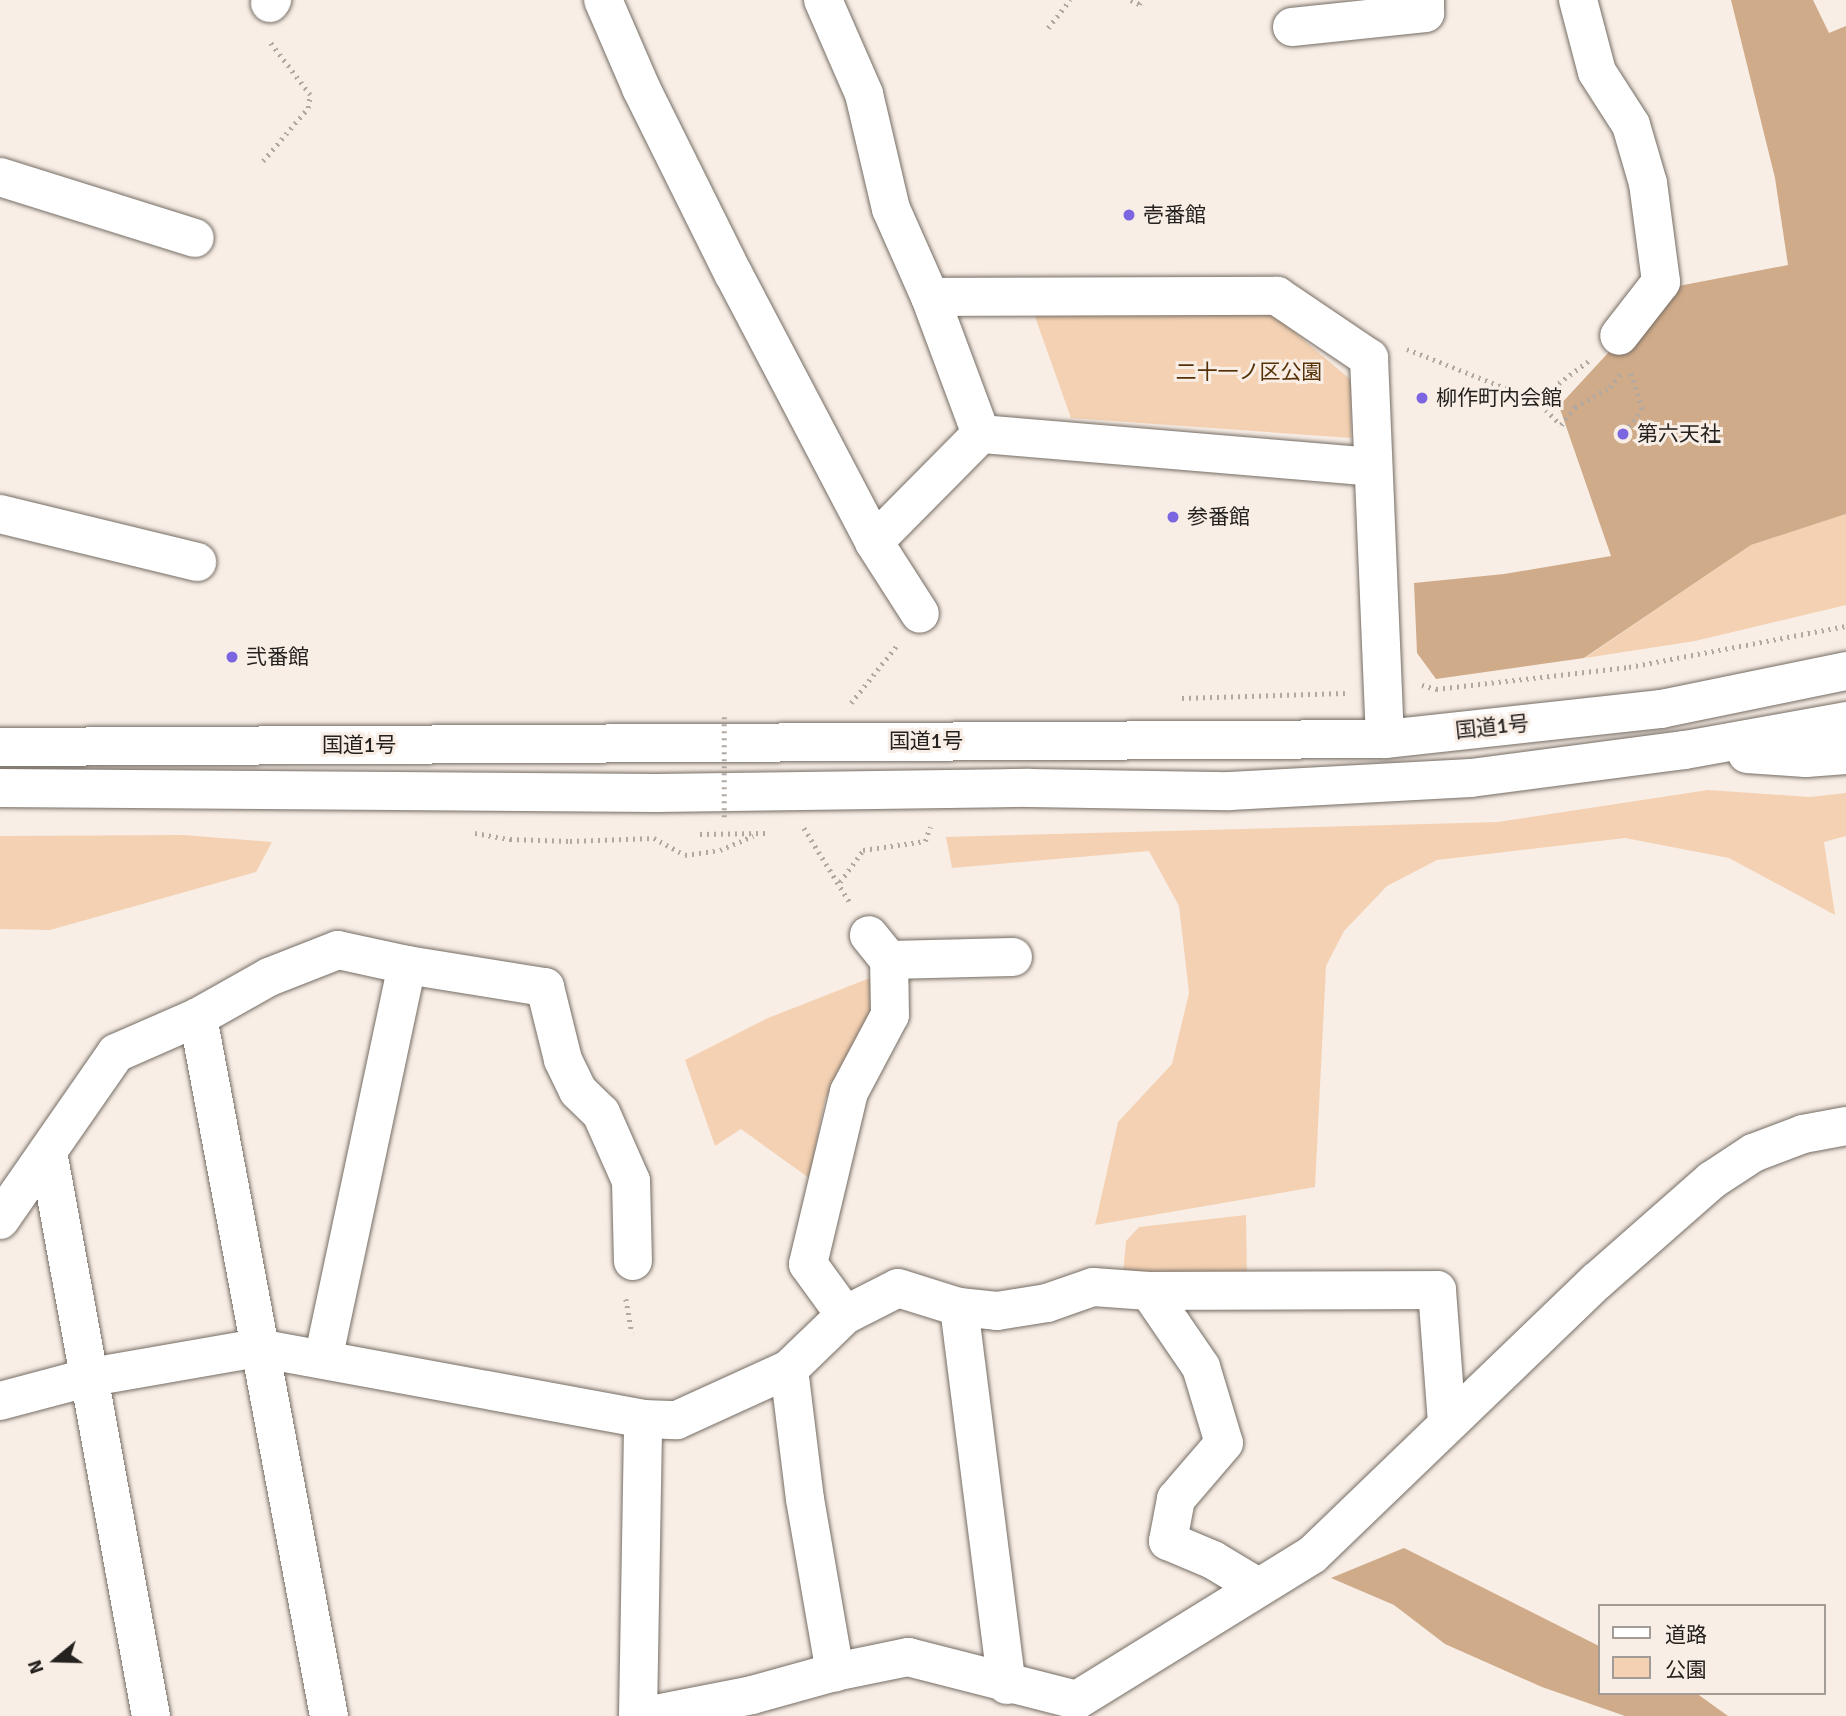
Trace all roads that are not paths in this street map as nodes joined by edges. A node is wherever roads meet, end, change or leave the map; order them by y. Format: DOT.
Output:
graph roads {
  1 [pos="603,0"];
  2 [pos="823,0"];
  3 [pos="1425,0"];
  4 [pos="1578,0"];
  5 [pos="1292,27"];
  6 [pos="0,177"];
  7 [pos="195,237"];
  8 [pos="930,297"];
  9 [pos="1623,350"];
  10 [pos="981,434"];
  11 [pos="1372,467"];
  12 [pos="0,513"];
  13 [pos="874,542"];
  14 [pos="197,562"];
  15 [pos="910,628"];
  16 [pos="1846,671"];
  17 [pos="1846,722"];
  18 [pos="1385,739"];
  19 [pos="0,747"];
  20 [pos="1685,750"];
  21 [pos="1846,755"];
  22 [pos="0,788"];
  23 [pos="1013,957"];
  24 [pos="407,965"];
  25 [pos="198,1017"];
  26 [pos="1846,1126"];
  27 [pos="48,1152"];
  28 [pos="0,1220"];
  29 [pos="633,1261"];
  30 [pos="1149,1292"];
  31 [pos="959,1307"];
  32 [pos="845,1315"];
  33 [pos="258,1348"];
  34 [pos="323,1359"];
  35 [pos="789,1369"];
  36 [pos="91,1377"];
  37 [pos="0,1401"];
  38 [pos="643,1419"];
  39 [pos="1447,1422"];
  40 [pos="1258,1587"];
  41 [pos="835,1672"];
  42 [pos="1007,1685"];
  43 [pos="1085,1708"];
  44 [pos="151,1716"];
  45 [pos="329,1716"];
  46 [pos="638,1716"];
  47 [pos="646,1716"];
  1 -- 13 [label="main road"];
  2 -- 8 [label="main road"];
  3 -- 5 [label="main road"];
  4 -- 9 [label="main road"];
  6 -- 7 [label="main road"];
  8 -- 10 [label="main road"];
  8 -- 11 [label="main road"];
  10 -- 11 [label="main road"];
  10 -- 13 [label="main road"];
  11 -- 18 [label="main road"];
  12 -- 14 [label="main road"];
  13 -- 15 [label="main road"];
  16 -- 18 [label="main road, 国道1号"];
  17 -- 20 [label="main road"];
  18 -- 19 [label="main road, 国道1号"];
  20 -- 21 [label="main road"];
  20 -- 22 [label="main road"];
  23 -- 32 [label="main road"];
  24 -- 25 [label="main road"];
  24 -- 29 [label="main road"];
  24 -- 34 [label="main road"];
  25 -- 27 [label="main road"];
  25 -- 33 [label="main road"];
  26 -- 39 [label="main road"];
  27 -- 28 [label="main road"];
  27 -- 36 [label="main road"];
  30 -- 31 [label="main road"];
  30 -- 39 [label="main road"];
  30 -- 40 [label="main road"];
  31 -- 32 [label="main road"];
  31 -- 42 [label="main road"];
  32 -- 35 [label="main road"];
  33 -- 34 [label="main road"];
  33 -- 36 [label="main road"];
  33 -- 45 [label="main road"];
  34 -- 38 [label="main road"];
  35 -- 38 [label="main road"];
  35 -- 41 [label="main road"];
  36 -- 37 [label="main road"];
  36 -- 44 [label="main road"];
  38 -- 46 [label="main road"];
  39 -- 40 [label="main road"];
  40 -- 43 [label="main road"];
  41 -- 42 [label="main road"];
  41 -- 47 [label="main road"];
  42 -- 43 [label="main road"];
}
